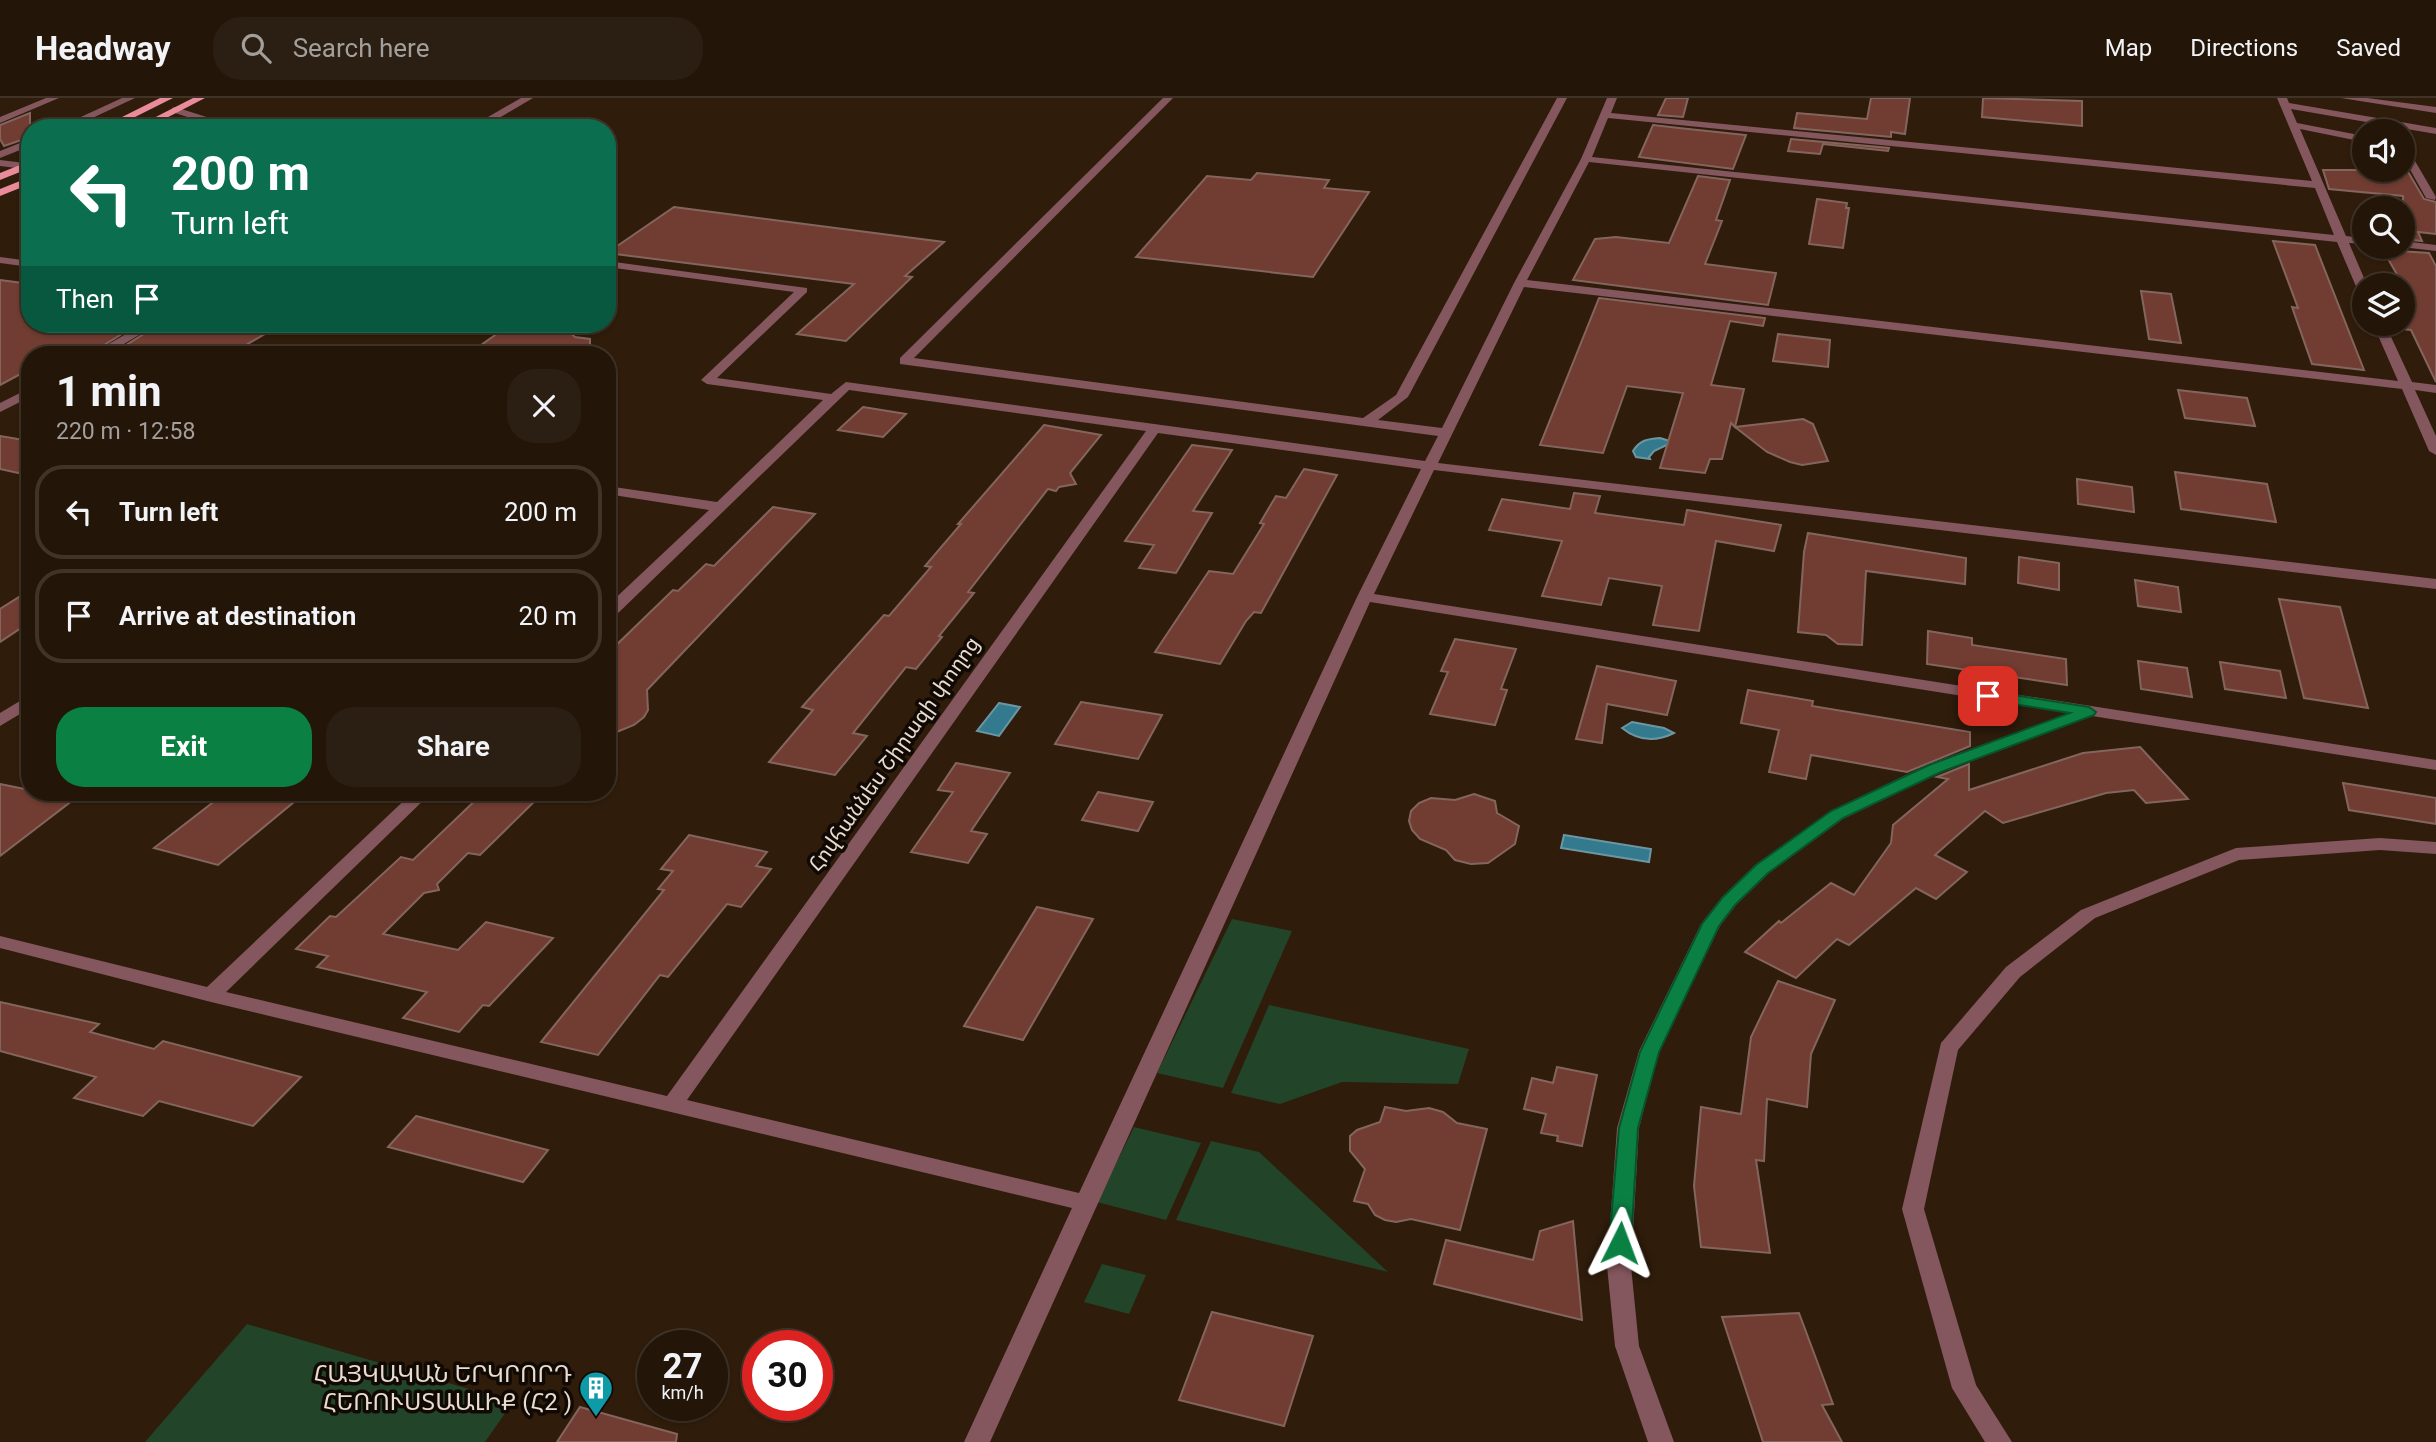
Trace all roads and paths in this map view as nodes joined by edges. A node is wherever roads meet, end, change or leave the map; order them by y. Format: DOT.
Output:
graph roads {
  1 [pos="54,98"];
  2 [pos="130,98"];
  3 [pos="168,98"];
  4 [pos="200,98"];
  5 [pos="528,98"];
  6 [pos="1168,98"];
  7 [pos="1562,98"];
  8 [pos="1612,98"];
  9 [pos="2346,98"];
  10 [pos="2283,102"];
  11 [pos="175,110"];
  12 [pos="2436,110"];
  13 [pos="1605,115"];
  14 [pos="82,119"];
  15 [pos="124,119"];
  16 [pos="157,119"];
  17 [pos="204,119"];
  18 [pos="490,119"];
  19 [pos="0,120"];
  20 [pos="2294,125"];
  21 [pos="2436,131"];
  22 [pos="2352,137"];
  23 [pos="21,146"];
  24 [pos="0,155"];
  25 [pos="1586,159"];
  26 [pos="0,163"];
  27 [pos="21,165"];
  28 [pos="21,168"];
  29 [pos="2415,170"];
  30 [pos="0,177"];
  31 [pos="21,184"];
  32 [pos="2319,185"];
  33 [pos="0,193"];
  34 [pos="2431,198"];
  35 [pos="2339,238"];
  36 [pos="2352,240"];
  37 [pos="2415,245"];
  38 [pos="2436,248"];
  39 [pos="0,260"];
  40 [pos="21,263"];
  41 [pos="616,265"];
  42 [pos="2356,273"];
  43 [pos="1520,283"];
  44 [pos="136,333"];
  45 [pos="2385,336"];
  46 [pos="112,346"];
  47 [pos="2408,386"];
  48 [pos="2436,389"];
  49 [pos="21,398"];
  50 [pos="834,398"];
  51 [pos="0,408"];
  52 [pos="1365,423"];
  53 [pos="1154,429"];
  54 [pos="1447,433"];
  55 [pos="2436,451"];
  56 [pos="1432,466"];
  57 [pos="616,491"];
  58 [pos="720,507"];
  59 [pos="2436,584"];
  60 [pos="1365,597"];
  61 [pos="616,606"];
  62 [pos="21,706"];
  63 [pos="2089,712"];
  64 [pos="0,721"];
  65 [pos="2436,765"];
  66 [pos="414,801"];
  67 [pos="2436,848"];
  68 [pos="0,942"];
  69 [pos="211,995"];
  70 [pos="672,1105"];
  71 [pos="1086,1203"];
  72 [pos="977,1442"];
  73 [pos="1661,1442"];
  74 [pos="1999,1442"];
  1 -- 19 [label="street"];
  2 -- 14 [label="street"];
  3 -- 15 [label="main road"];
  4 -- 11 [label="main road"];
  5 -- 18 [label="street"];
  6 -- 52 [label="street"];
  7 -- 52 [label="street"];
  8 -- 13 [label="street"];
  9 -- 12 [label="street"];
  10 -- 20 [label="street"];
  10 -- 21 [label="street"];
  11 -- 16 [label="main road"];
  11 -- 17 [label="street"];
  13 -- 25 [label="street"];
  13 -- 32 [label="street"];
  20 -- 22 [label="street"];
  20 -- 32 [label="street"];
  23 -- 24 [label="street"];
  25 -- 35 [label="street"];
  25 -- 43 [label="street"];
  26 -- 27 [label="street"];
  28 -- 30 [label="main road"];
  29 -- 34 [label="street"];
  31 -- 33 [label="main road"];
  32 -- 35 [label="street"];
  35 -- 36 [label="street"];
  35 -- 42 [label="street"];
  37 -- 38 [label="street"];
  39 -- 40 [label="street"];
  41 -- 50 [label="street"];
  43 -- 47 [label="street"];
  43 -- 54 [label="street"];
  44 -- 46 [label="street"];
  45 -- 47 [label="street"];
  47 -- 48 [label="street"];
  47 -- 55 [label="street"];
  49 -- 51 [label="street"];
  50 -- 53 [label="street"];
  50 -- 58 [label="street"];
  52 -- 54 [label="street"];
  53 -- 56 [label="street"];
  53 -- 70 [label="street, Հովհաննես Շիրազի փողոց"];
  54 -- 56 [label="street"];
  56 -- 59 [label="street"];
  56 -- 60 [label="street"];
  57 -- 58 [label="street"];
  58 -- 61 [label="street"];
  60 -- 63 [label="street"];
  60 -- 71 [label="street"];
  62 -- 64 [label="street"];
  63 -- 65 [label="street"];
  63 -- 73 [label="street"];
  66 -- 69 [label="street"];
  67 -- 74 [label="street"];
  68 -- 69 [label="street"];
  69 -- 70 [label="street"];
  70 -- 71 [label="street"];
  71 -- 72 [label="street"];
}
